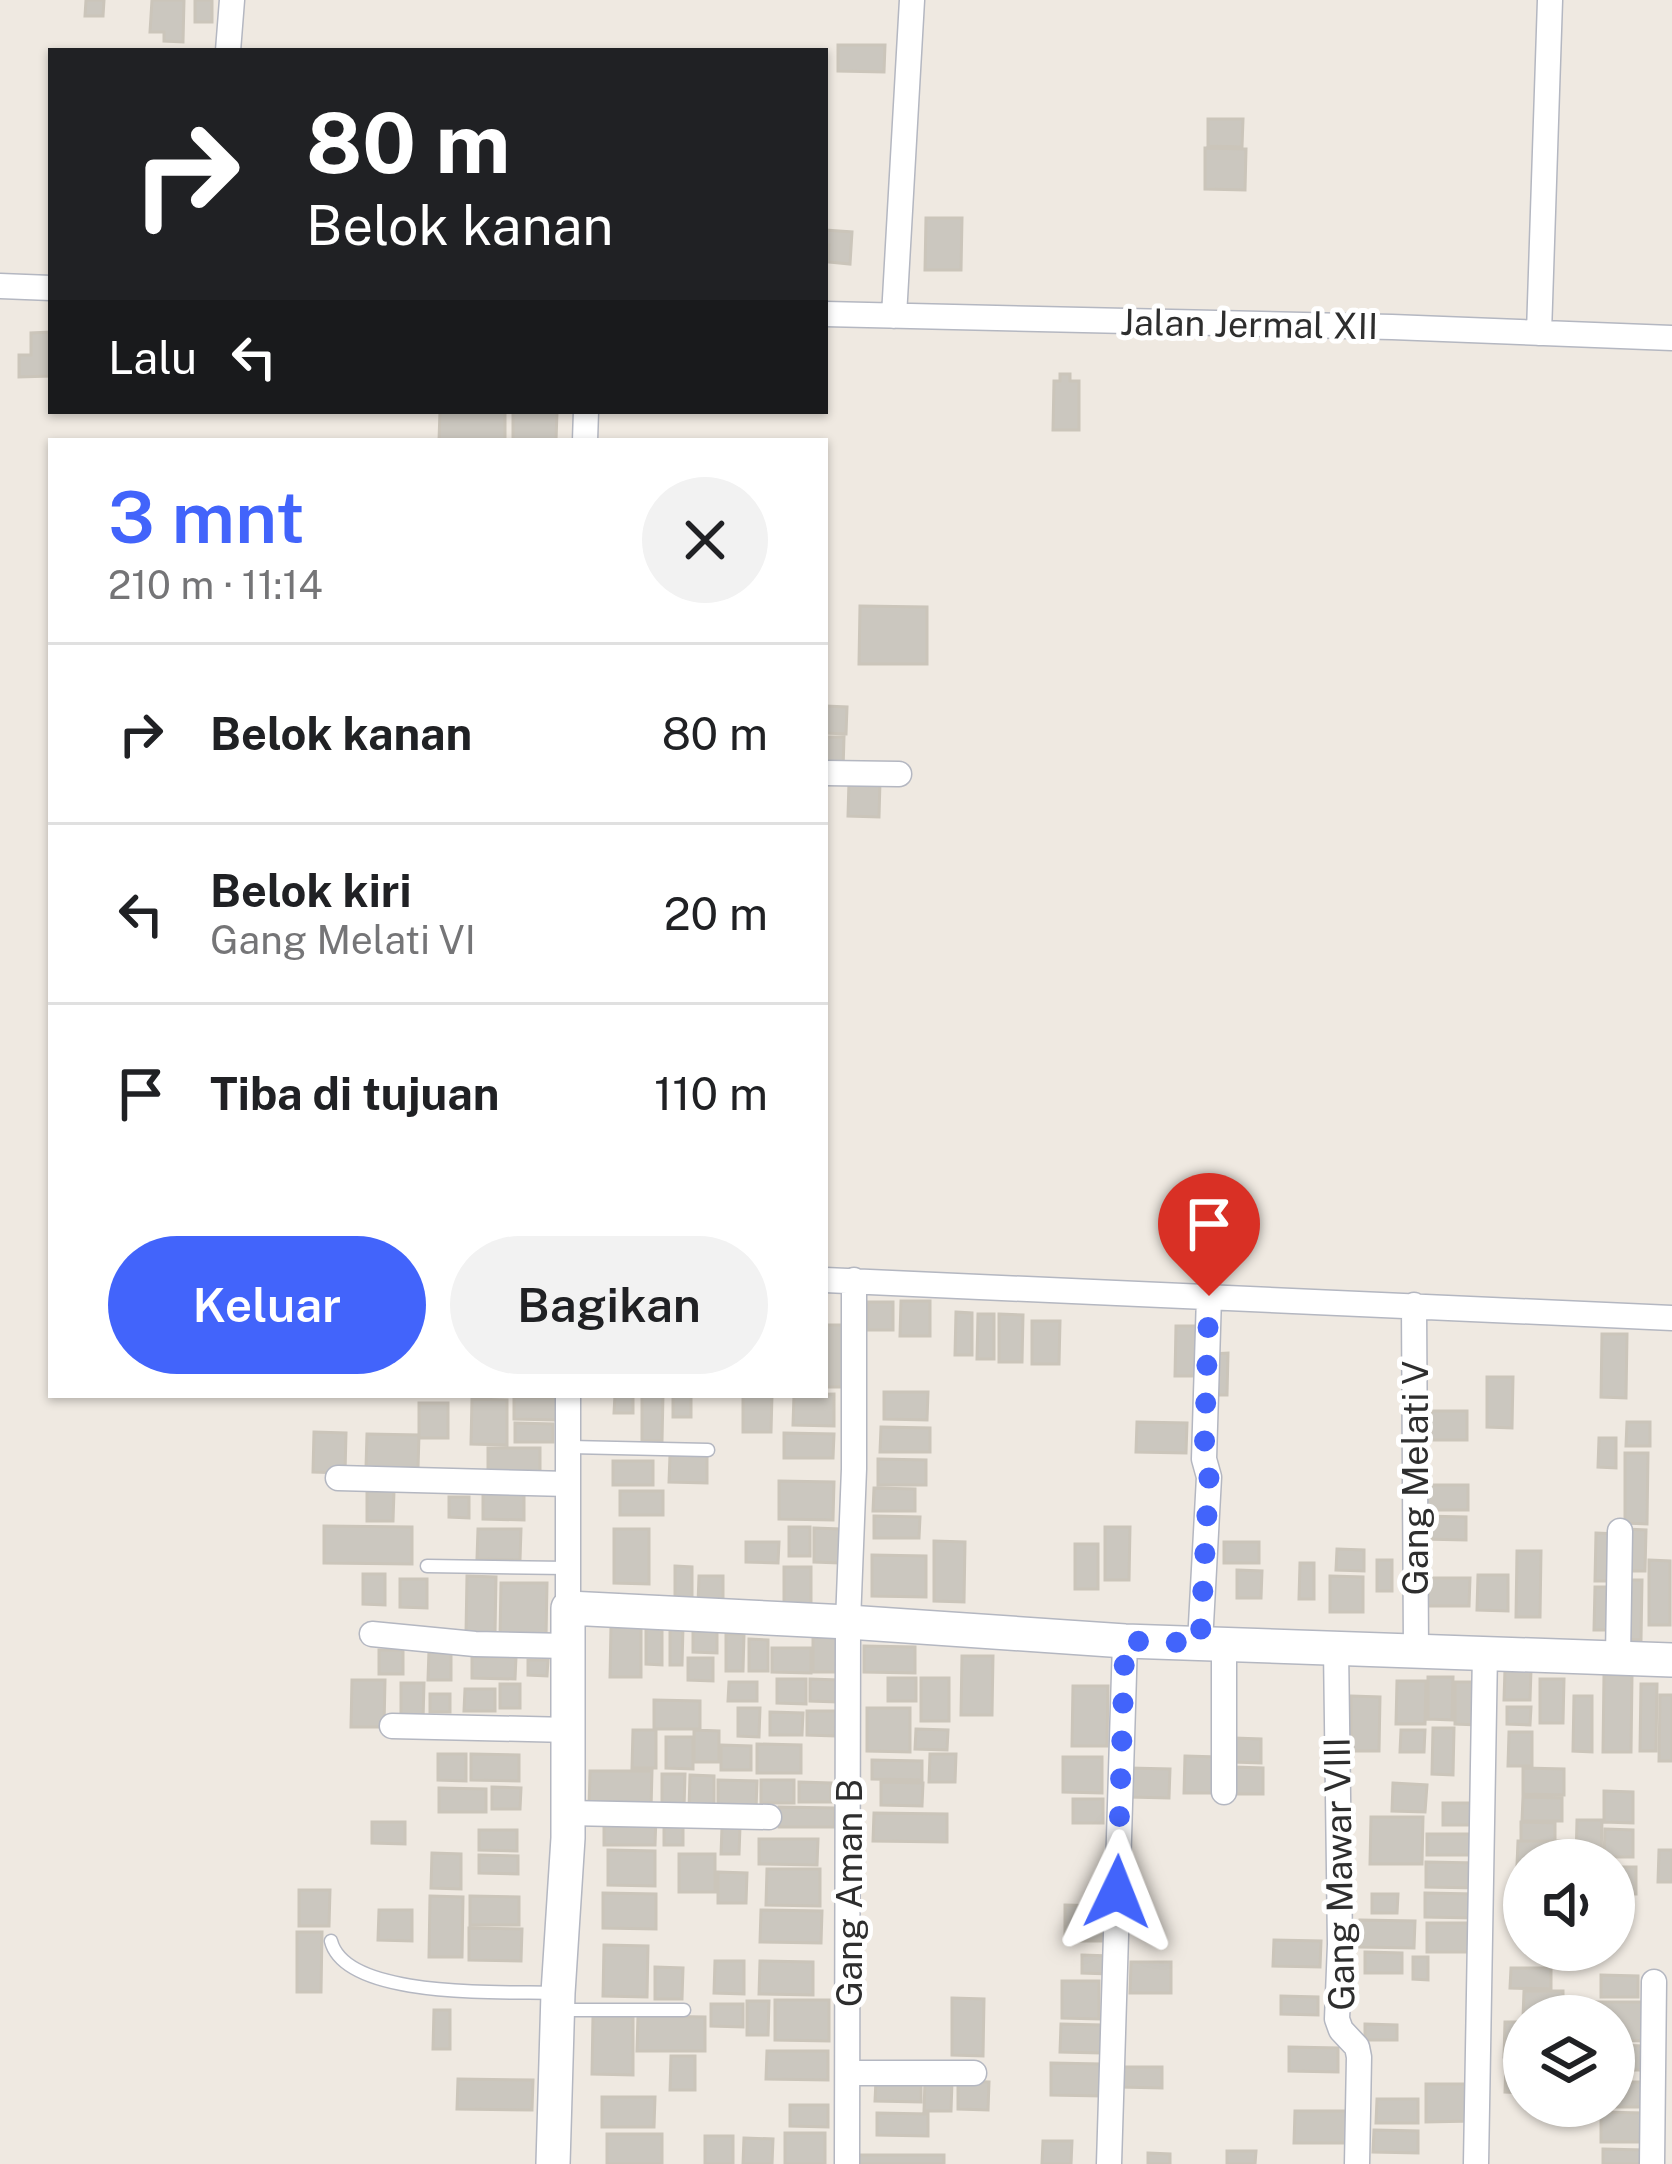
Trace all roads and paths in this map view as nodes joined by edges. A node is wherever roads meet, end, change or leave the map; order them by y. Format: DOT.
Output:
graph roads {
  1 [pos="232,0"];
  2 [pos="912,0"];
  3 [pos="1550,0"];
  4 [pos="228,48"];
  5 [pos="0,286"];
  6 [pos="48,288"];
  7 [pos="828,314"];
  8 [pos="894,316"];
  9 [pos="1539,333"];
  10 [pos="1672,338"];
  11 [pos="828,772"];
  12 [pos="899,774"];
  13 [pos="828,1280"];
  14 [pos="854,1280"];
  15 [pos="1209,1296"];
  16 [pos="1414,1305"];
  17 [pos="1672,1318"];
  18 [pos="568,1398"];
  19 [pos="570,1447"];
  20 [pos="708,1450"];
  21 [pos="338,1478"];
  22 [pos="568,1484"];
  23 [pos="1621,1531"];
  24 [pos="427,1566"];
  25 [pos="568,1568"];
  26 [pos="568,1608"];
  27 [pos="848,1622"];
  28 [pos="372,1634"];
  29 [pos="1125,1641"];
  30 [pos="1212,1644"];
  31 [pos="568,1646"];
  32 [pos="1336,1648"];
  33 [pos="1416,1650"];
  34 [pos="1485,1652"];
  35 [pos="1618,1658"];
  36 [pos="1672,1660"];
  37 [pos="392,1726"];
  38 [pos="569,1730"];
  39 [pos="1224,1792"];
  40 [pos="568,1813"];
  41 [pos="769,1816"];
  42 [pos="332,1941"];
  43 [pos="1654,1982"];
  44 [pos="558,2001"];
  45 [pos="684,2010"];
  46 [pos="849,2073"];
  47 [pos="974,2073"];
  48 [pos="553,2164"];
  49 [pos="848,2164"];
  50 [pos="1109,2164"];
  51 [pos="1357,2164"];
  52 [pos="1476,2164"];
  53 [pos="1652,2164"];
  1 -- 4 [label="street"];
  2 -- 8 [label="street"];
  3 -- 9 [label="street"];
  5 -- 6 [label="street"];
  7 -- 8 [label="street, Jalan Jermal XII"];
  8 -- 9 [label="street, Jalan Jermal XII"];
  9 -- 10 [label="street, Jalan Jermal XII"];
  11 -- 12 [label="street"];
  13 -- 14 [label="street"];
  14 -- 15 [label="street"];
  14 -- 27 [label="street, Gang Aman B"];
  15 -- 16 [label="street"];
  15 -- 30 [label="street"];
  16 -- 17 [label="street"];
  16 -- 33 [label="street, Gang Melati V"];
  18 -- 19 [label="street"];
  19 -- 20 [label="lane"];
  19 -- 22 [label="street"];
  21 -- 22 [label="street"];
  22 -- 25 [label="street"];
  23 -- 35 [label="street"];
  24 -- 25 [label="lane"];
  25 -- 26 [label="street"];
  26 -- 27 [label="street"];
  26 -- 31 [label="street"];
  27 -- 29 [label="street"];
  27 -- 46 [label="street, Gang Aman B"];
  28 -- 31 [label="street"];
  29 -- 30 [label="street"];
  29 -- 50 [label="street"];
  30 -- 32 [label="street"];
  30 -- 39 [label="street"];
  31 -- 38 [label="street"];
  32 -- 33 [label="street"];
  32 -- 51 [label="street, Gang Mawar VIII"];
  33 -- 34 [label="street"];
  34 -- 35 [label="street"];
  34 -- 52 [label="street"];
  35 -- 36 [label="street"];
  37 -- 38 [label="street"];
  38 -- 40 [label="street"];
  40 -- 41 [label="street"];
  40 -- 44 [label="street"];
  42 -- 44 [label="lane"];
  43 -- 53 [label="street"];
  44 -- 45 [label="lane"];
  44 -- 48 [label="street"];
  46 -- 47 [label="street"];
  46 -- 49 [label="street, Gang Aman B"];
}
